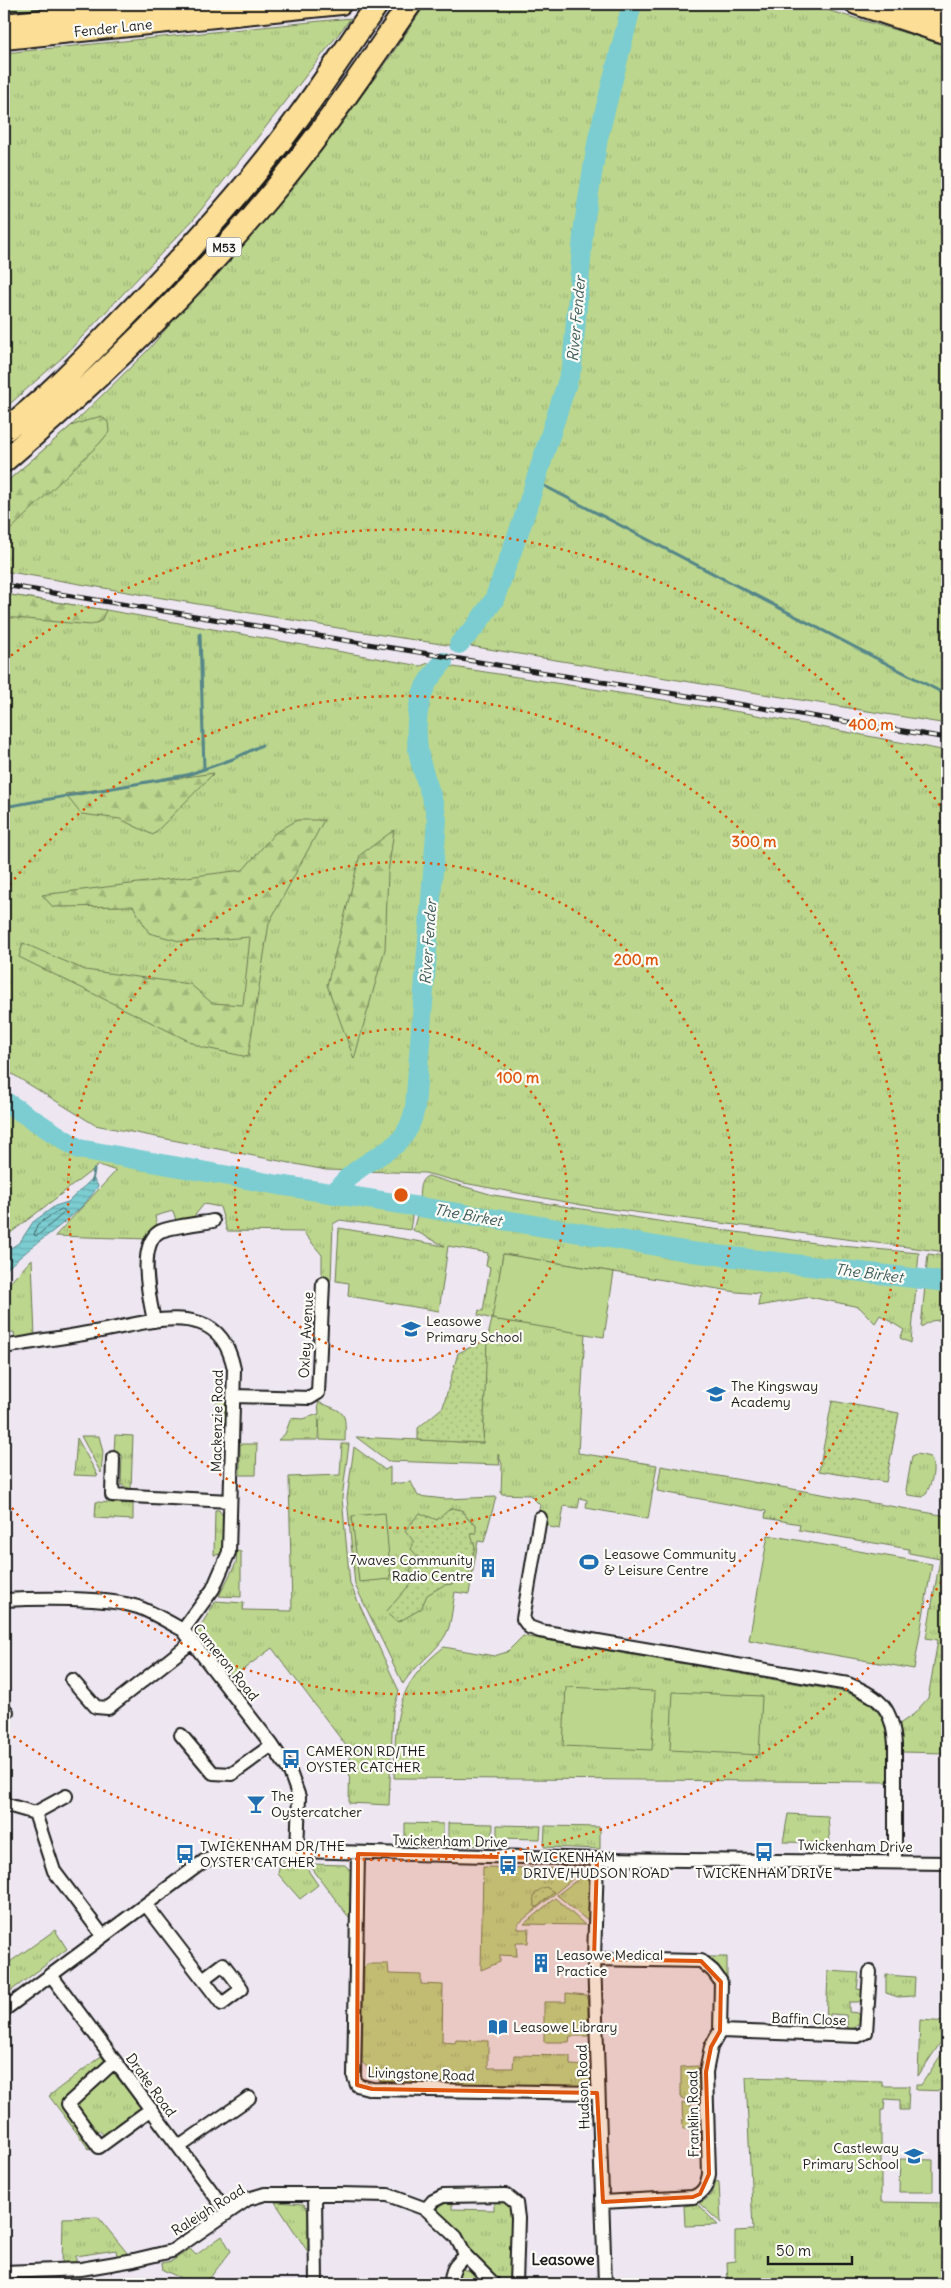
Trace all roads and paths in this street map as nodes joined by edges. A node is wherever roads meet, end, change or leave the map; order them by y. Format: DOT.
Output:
graph roads {
  1 [pos="188,4"];
  2 [pos="377,4"];
  3 [pos="410,4"];
  4 [pos="856,4"];
  5 [pos="904,4"];
  6 [pos="334,5"];
  7 [pos="947,18"];
  8 [pos="4,24"];
  9 [pos="947,34"];
  10 [pos="4,39"];
  11 [pos="4,431"];
  12 [pos="4,461"];
  13 [pos="212,1221"];
  14 [pos="323,1283"];
  15 [pos="154,1321"];
  16 [pos="4,1347"];
  17 [pos="234,1396"];
  18 [pos="113,1458"];
  19 [pos="230,1501"];
  20 [pos="540,1518"];
  21 [pos="4,1600"];
  22 [pos="182,1630"];
  23 [pos="192,1642"];
  24 [pos="72,1680"];
  25 [pos="181,1734"];
  26 [pos="272,1745"];
  27 [pos="66,1796"];
  28 [pos="4,1804"];
  29 [pos="36,1813"];
  30 [pos="297,1851"];
  31 [pos="358,1854"];
  32 [pos="597,1859"];
  33 [pos="895,1861"];
  34 [pos="947,1863"];
  35 [pos="146,1905"];
  36 [pos="103,1936"];
  37 [pos="594,1959"];
  38 [pos="870,1972"];
  39 [pos="51,1975"];
  40 [pos="203,1979"];
  41 [pos="4,2010"];
  42 [pos="720,2031"];
  43 [pos="115,2061"];
  44 [pos="597,2093"];
  45 [pos="248,2098"];
  46 [pos="151,2109"];
  47 [pos="179,2147"];
  48 [pos="315,2194"];
  49 [pos="603,2202"];
  50 [pos="426,2209"];
  51 [pos="227,2212"];
  52 [pos="466,2256"];
  53 [pos="4,2272"];
  54 [pos="316,2284"];
  55 [pos="450,2284"];
  56 [pos="494,2284"];
  57 [pos="516,2284"];
  58 [pos="605,2284"];
  1 -- 8 [label="main road, Fender Lane"];
  2 -- 11 [label="highway, M53"];
  3 -- 12 [label="highway, M53"];
  4 -- 9 [label="main road"];
  5 -- 7 [label="main road"];
  6 -- 10 [label="main road, Fender Lane"];
  13 -- 15 [label="street"];
  14 -- 17 [label="street, Oxley Avenue"];
  15 -- 16 [label="street, Mackenzie Road"];
  15 -- 17 [label="street, Mackenzie Road"];
  17 -- 19 [label="street, Mackenzie Road"];
  18 -- 19 [label="street"];
  19 -- 22 [label="street, Mackenzie Road"];
  20 -- 33 [label="street"];
  21 -- 22 [label="street, Cameron Road"];
  22 -- 23 [label="street, Cameron Road"];
  23 -- 24 [label="street"];
  23 -- 26 [label="street, Cameron Road"];
  25 -- 26 [label="street"];
  26 -- 30 [label="street, Cameron Road"];
  27 -- 29 [label="street"];
  28 -- 29 [label="street"];
  29 -- 36 [label="street"];
  30 -- 31 [label="street, Twickenham Drive"];
  30 -- 35 [label="street, Twickenham Drive"];
  31 -- 32 [label="street, Twickenham Drive"];
  31 -- 44 [label="street, Livingstone Road"];
  32 -- 33 [label="street, Twickenham Drive"];
  32 -- 37 [label="street, Hudson Road"];
  33 -- 34 [label="street, Twickenham Drive"];
  35 -- 36 [label="street, Twickenham Drive"];
  35 -- 40 [label="street"];
  36 -- 39 [label="street, Twickenham Drive"];
  37 -- 42 [label="street, Franklin Road"];
  37 -- 44 [label="street, Hudson Road"];
  38 -- 42 [label="street, Baffin Close"];
  39 -- 41 [label="street, Twickenham Drive"];
  39 -- 43 [label="street, Drake Road"];
  42 -- 49 [label="street, Franklin Road"];
  43 -- 46 [label="street, Drake Road"];
  43 -- 46 [label="street"];
  44 -- 49 [label="street, Hudson Road"];
  45 -- 47 [label="street"];
  46 -- 47 [label="street, Drake Road"];
  47 -- 51 [label="street, Drake Road"];
  48 -- 50 [label="street, Raleigh Road"];
  48 -- 51 [label="street, Raleigh Road"];
  48 -- 54 [label="street"];
  49 -- 58 [label="street, Hudson Road"];
  50 -- 52 [label="street, Raleigh Road"];
  50 -- 57 [label="street"];
  51 -- 53 [label="street, Raleigh Road"];
  52 -- 55 [label="street"];
  52 -- 56 [label="street, Raleigh Road"];
}
